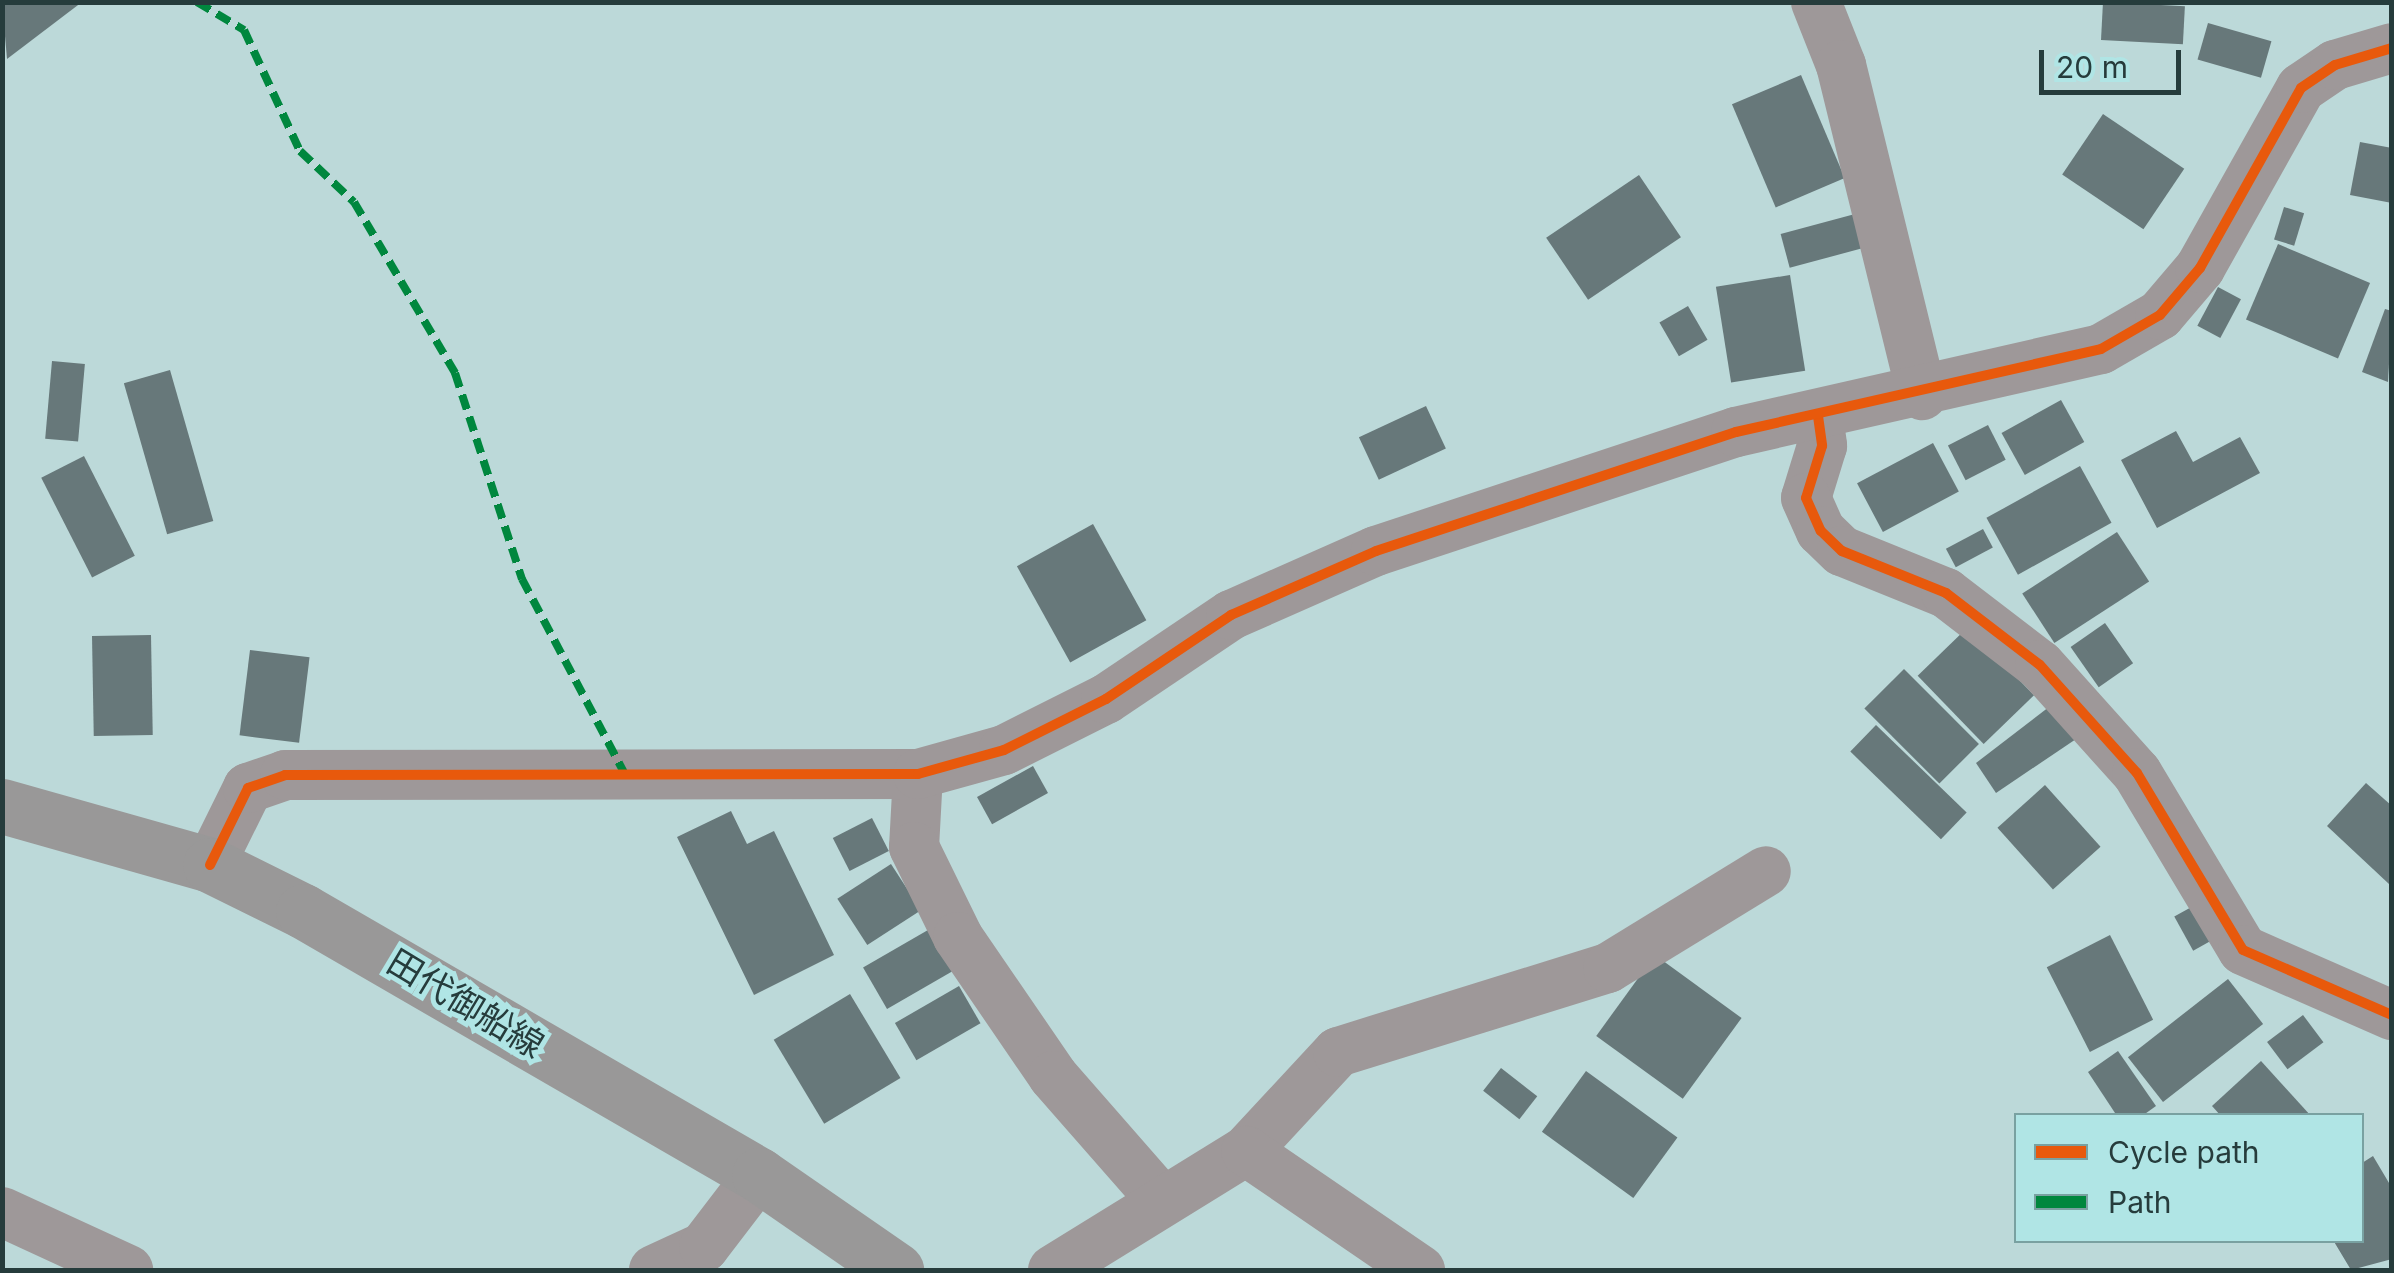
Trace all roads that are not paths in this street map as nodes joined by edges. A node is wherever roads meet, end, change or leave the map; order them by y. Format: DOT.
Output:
graph roads {
  1 [pos="1816,2"];
  2 [pos="2392,48"];
  3 [pos="1922,394"];
  4 [pos="1818,416"];
  5 [pos="918,774"];
  6 [pos="2,806"];
  7 [pos="210,865"];
  8 [pos="1766,871"];
  9 [pos="2392,1015"];
  10 [pos="1246,1152"];
  11 [pos="759,1174"];
  12 [pos="1159,1197"];
  13 [pos="2,1212"];
  14 [pos="128,1270"];
  15 [pos="654,1270"];
  16 [pos="896,1270"];
  17 [pos="1054,1270"];
  18 [pos="1420,1270"];
  1 -- 3 [label="street"];
  2 -- 3 [label="street"];
  3 -- 4 [label="street"];
  4 -- 5 [label="street"];
  4 -- 9 [label="street"];
  5 -- 7 [label="street"];
  5 -- 12 [label="street"];
  6 -- 7 [label="main road, 田代御船線"];
  7 -- 11 [label="main road, 田代御船線"];
  8 -- 10 [label="street"];
  10 -- 12 [label="street"];
  10 -- 18 [label="street"];
  11 -- 15 [label="street"];
  11 -- 16 [label="main road, 田代御船線"];
  12 -- 17 [label="street"];
  13 -- 14 [label="street"];
}
